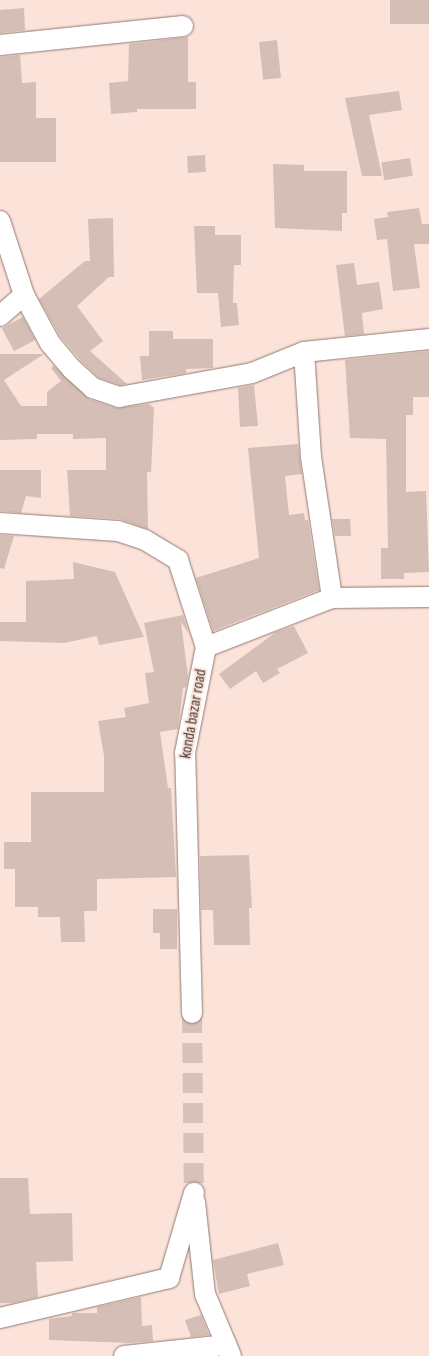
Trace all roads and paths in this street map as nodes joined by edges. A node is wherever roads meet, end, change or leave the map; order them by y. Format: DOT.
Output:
graph roads {
  1 [pos="183,26"];
  2 [pos="0,45"];
  3 [pos="0,221"];
  4 [pos="24,295"];
  5 [pos="0,316"];
  6 [pos="429,339"];
  7 [pos="304,352"];
  8 [pos="0,523"];
  9 [pos="429,596"];
  10 [pos="332,598"];
  11 [pos="206,647"];
  12 [pos="192,1013"];
  13 [pos="0,1318"];
  14 [pos="228,1350"];
  15 [pos="124,1356"];
  1 -- 2 [label="street"];
  3 -- 4 [label="street"];
  4 -- 5 [label="street"];
  4 -- 7 [label="street"];
  6 -- 7 [label="street"];
  7 -- 10 [label="street"];
  8 -- 11 [label="street"];
  9 -- 10 [label="street, konda bazar road"];
  10 -- 11 [label="street, konda bazar road"];
  11 -- 12 [label="street, konda bazar road"];
  13 -- 14 [label="street"];
  14 -- 15 [label="street"];
}
